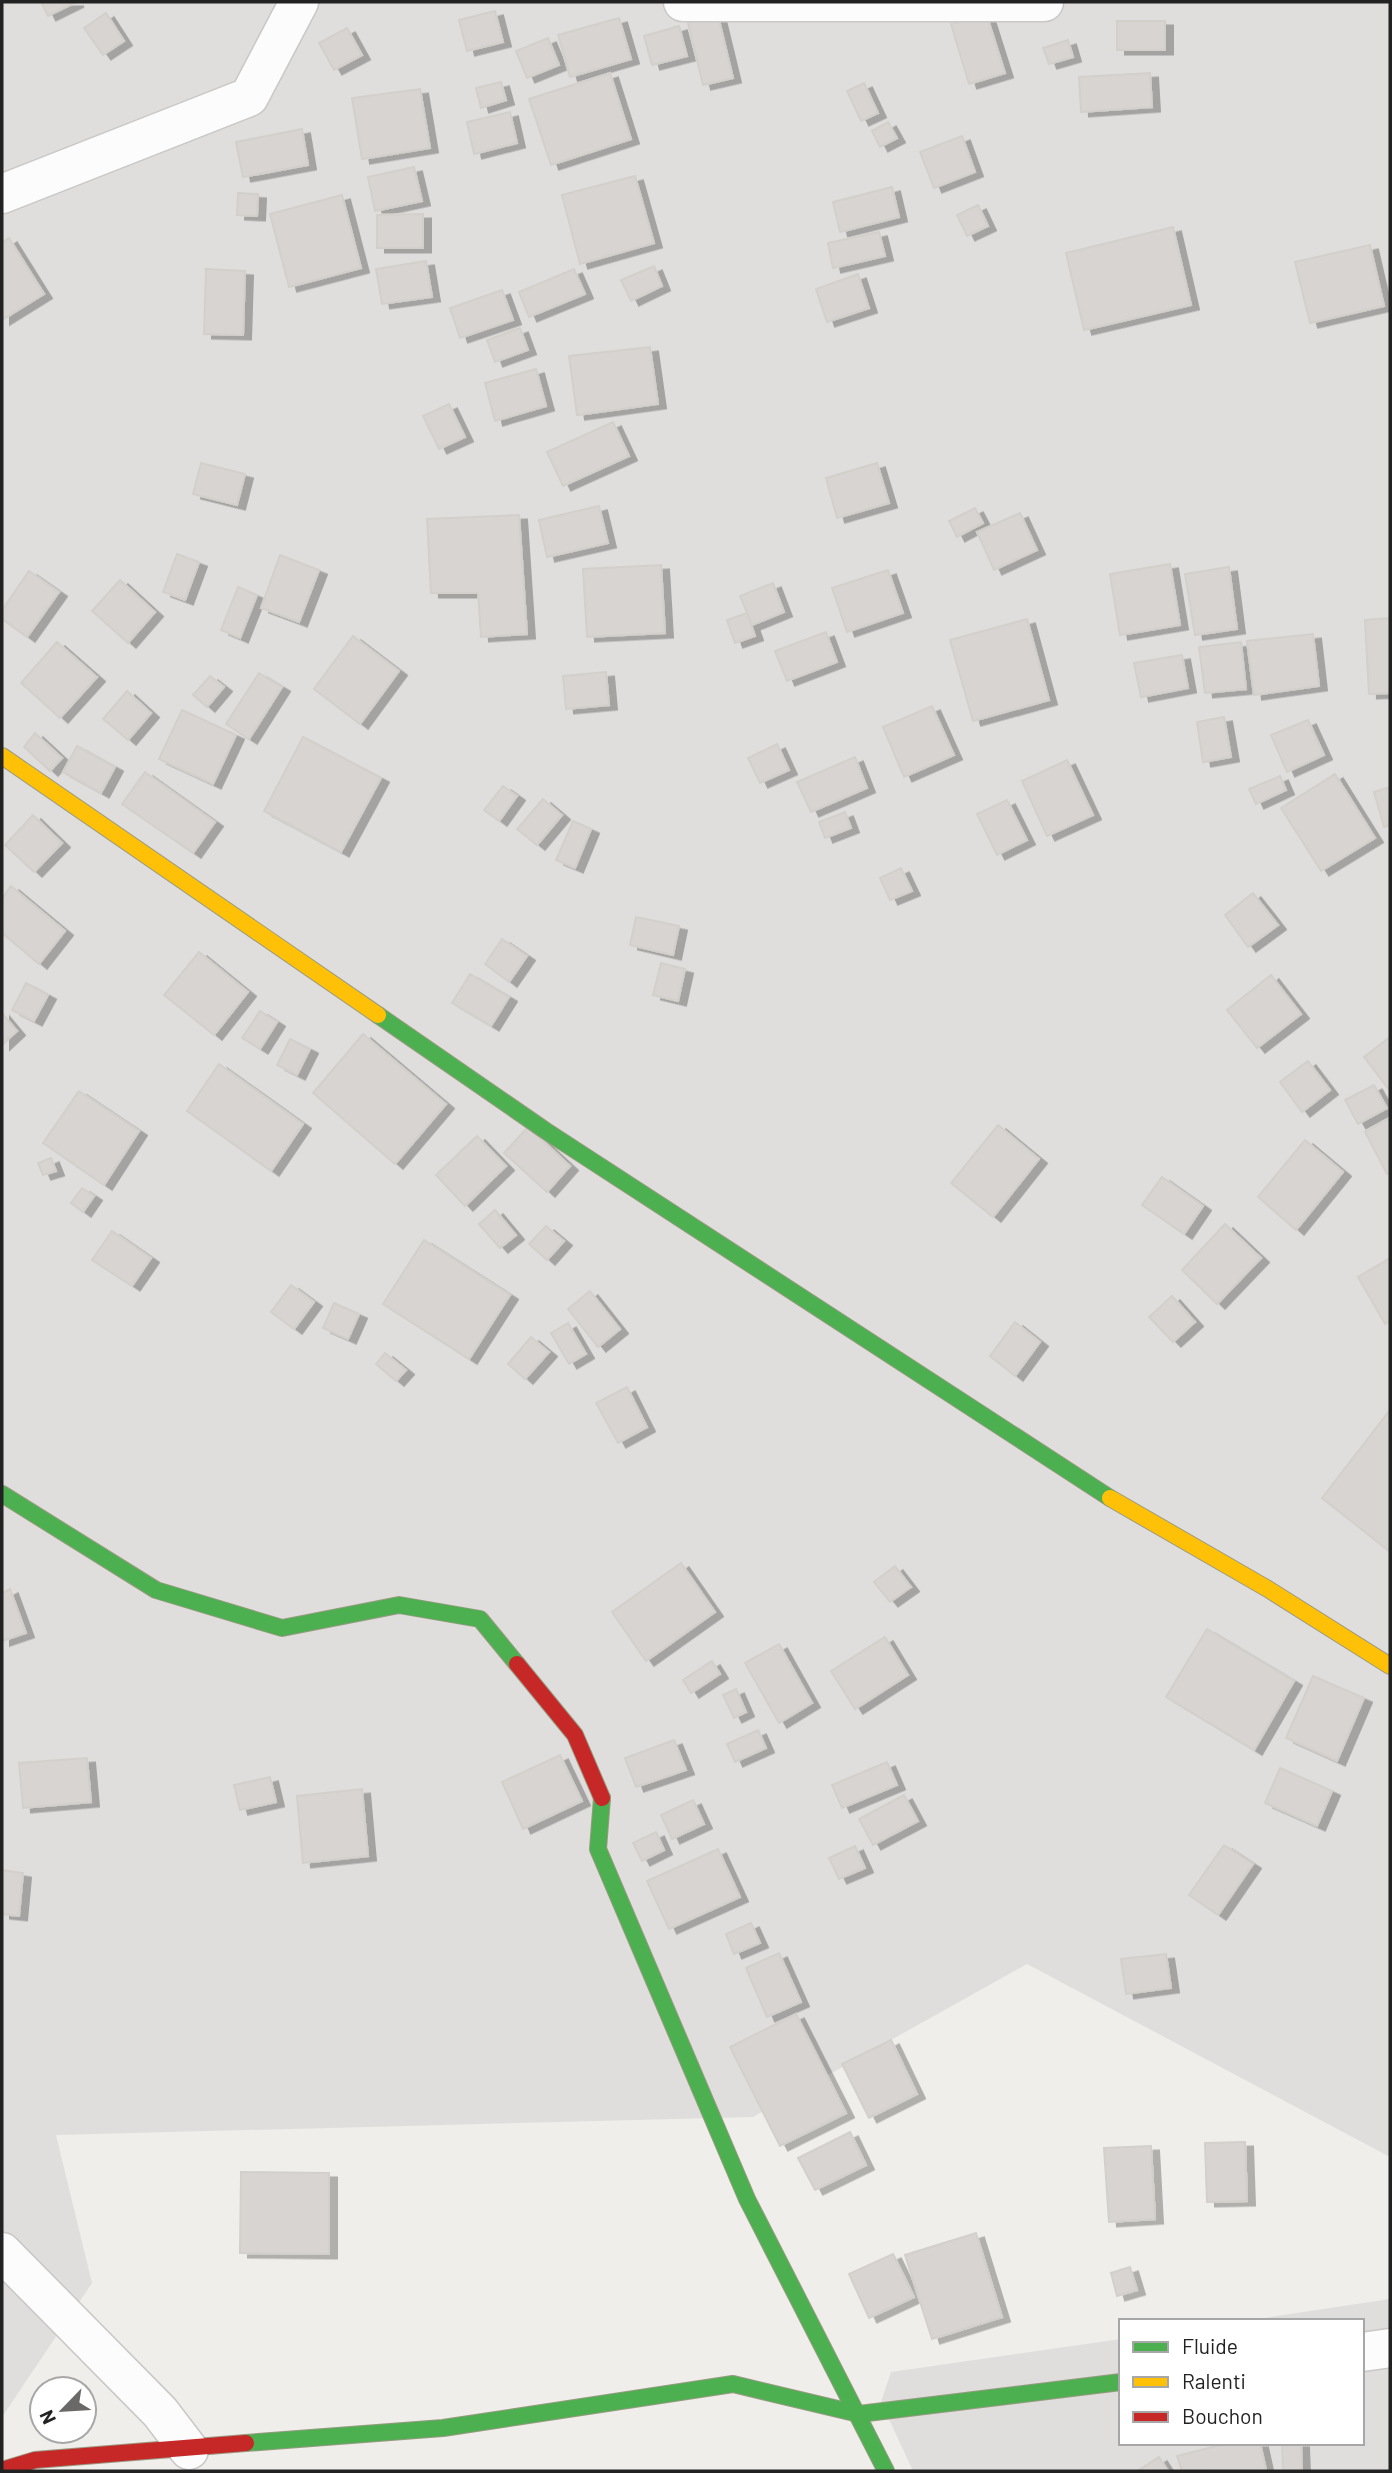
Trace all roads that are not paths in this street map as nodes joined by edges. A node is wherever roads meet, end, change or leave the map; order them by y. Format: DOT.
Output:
graph roads {
  1 [pos="299,2"];
  2 [pos="682,2"];
  3 [pos="1044,2"];
  4 [pos="2,194"];
  5 [pos="2,756"];
  6 [pos="2,1494"];
  7 [pos="1390,1666"];
  8 [pos="2,2252"];
  9 [pos="1390,2348"];
  10 [pos="1364,2352"];
  11 [pos="1119,2382"];
  12 [pos="859,2414"];
  13 [pos="190,2449"];
  14 [pos="2,2470"];
  15 [pos="886,2471"];
  1 -- 4 [label="street"];
  2 -- 3 [label="street"];
  5 -- 7 [label="street"];
  6 -- 12 [label="street"];
  8 -- 13 [label="street"];
  9 -- 10 [label="street"];
  11 -- 12 [label="street"];
  12 -- 13 [label="street"];
  12 -- 15 [label="street"];
  13 -- 14 [label="street"];
}
